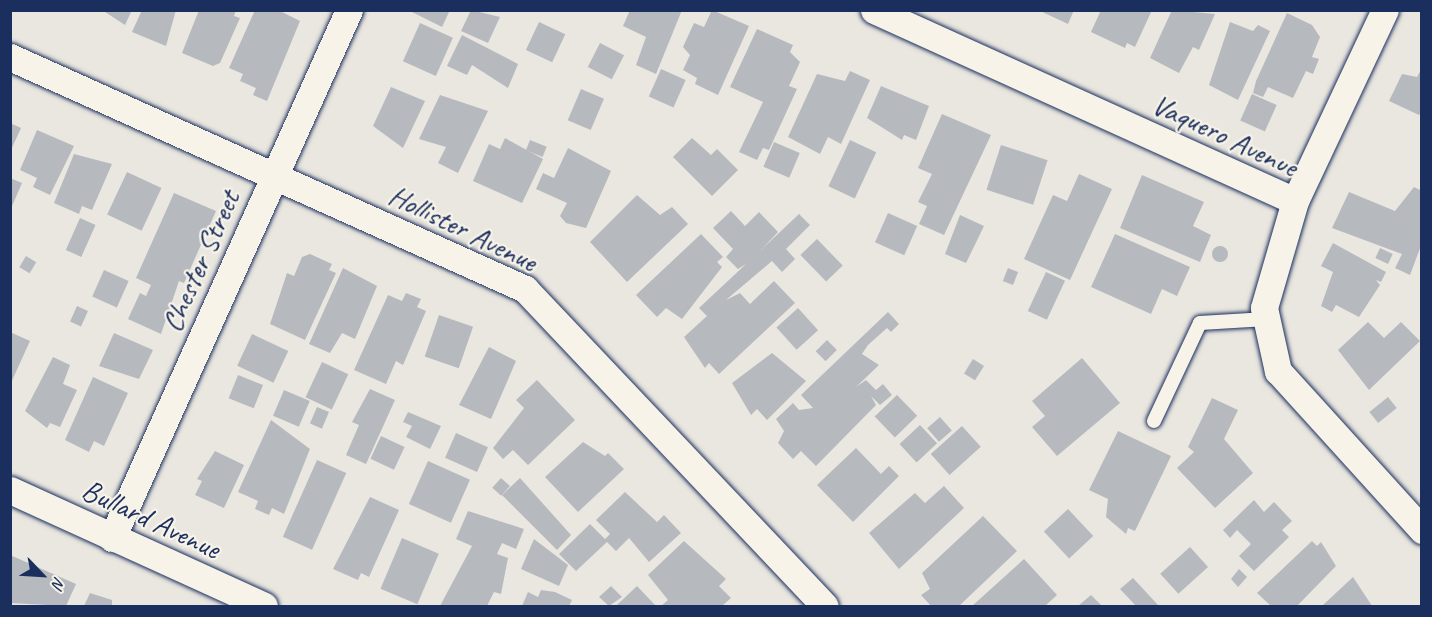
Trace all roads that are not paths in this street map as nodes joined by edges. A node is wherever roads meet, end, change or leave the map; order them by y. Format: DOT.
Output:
graph roads {
  1 [pos="349,10"];
  2 [pos="874,10"];
  3 [pos="1385,10"];
  4 [pos="10,57"];
  5 [pos="273,177"];
  6 [pos="1295,201"];
  7 [pos="1267,319"];
  8 [pos="1154,421"];
  9 [pos="10,490"];
  10 [pos="1422,530"];
  11 [pos="112,538"];
  12 [pos="264,606"];
  13 [pos="825,606"];
  1 -- 5 [label="street, Chester Street"];
  2 -- 6 [label="street, Vaquero Avenue"];
  3 -- 6 [label="street"];
  4 -- 5 [label="street, Hollister Avenue"];
  5 -- 11 [label="street, Chester Street"];
  5 -- 13 [label="street, Hollister Avenue"];
  6 -- 7 [label="street, Vaquero Avenue"];
  7 -- 8 [label="lane"];
  7 -- 10 [label="street, Vaquero Avenue"];
  9 -- 11 [label="street, Bullard Avenue"];
  11 -- 12 [label="street, Bullard Avenue"];
}
